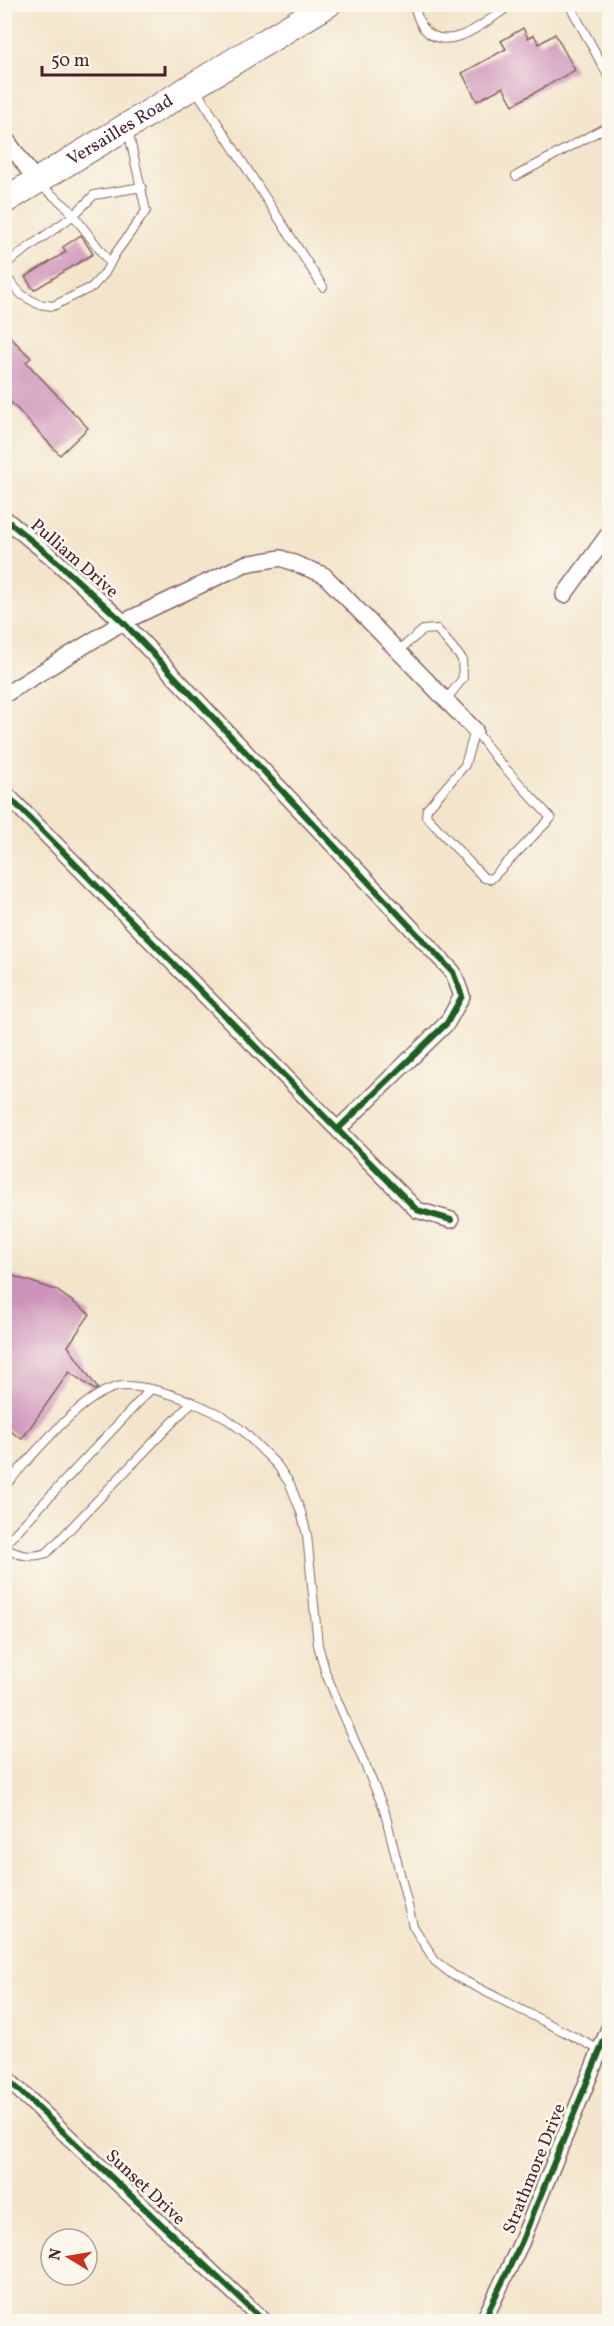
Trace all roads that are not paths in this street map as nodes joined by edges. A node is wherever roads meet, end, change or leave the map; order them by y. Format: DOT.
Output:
graph roads {
  1 [pos="328,4"];
  2 [pos="413,4"];
  3 [pos="512,4"];
  4 [pos="569,4"];
  5 [pos="609,79"];
  6 [pos="193,86"];
  7 [pos="609,125"];
  8 [pos="127,126"];
  9 [pos="4,136"];
  10 [pos="516,176"];
  11 [pos="36,181"];
  12 [pos="142,187"];
  13 [pos="4,201"];
  14 [pos="74,215"];
  15 [pos="110,263"];
  16 [pos="4,265"];
  17 [pos="4,275"];
  18 [pos="323,286"];
  19 [pos="4,518"];
  20 [pos="609,531"];
  21 [pos="564,595"];
  22 [pos="123,622"];
  23 [pos="398,651"];
  24 [pos="4,695"];
  25 [pos="446,700"];
  26 [pos="475,730"];
  27 [pos="4,792"];
  28 [pos="338,1129"];
  29 [pos="451,1220"];
  30 [pos="150,1390"];
  31 [pos="192,1402"];
  32 [pos="4,1486"];
  33 [pos="4,1547"];
  34 [pos="609,2026"];
  35 [pos="600,2050"];
  36 [pos="4,2076"];
  37 [pos="265,2322"];
  38 [pos="483,2322"];
  1 -- 6 [label="highway, Versailles Road"];
  2 -- 3 [label="lane"];
  4 -- 5 [label="lane"];
  6 -- 8 [label="highway, Versailles Road"];
  6 -- 18 [label="lane"];
  7 -- 10 [label="lane"];
  8 -- 11 [label="highway, Versailles Road"];
  8 -- 12 [label="lane"];
  9 -- 11 [label="street"];
  11 -- 13 [label="highway, Versailles Road"];
  11 -- 14 [label="lane"];
  12 -- 14 [label="lane"];
  12 -- 15 [label="lane"];
  14 -- 15 [label="lane"];
  14 -- 16 [label="lane"];
  15 -- 17 [label="lane"];
  19 -- 22 [label="street, Pulliam Drive"];
  20 -- 21 [label="street"];
  22 -- 23 [label="street"];
  22 -- 24 [label="street"];
  22 -- 28 [label="street, Pulliam Drive"];
  23 -- 25 [label="street"];
  23 -- 25 [label="lane"];
  25 -- 26 [label="street"];
  26 -- 26 [label="lane"];
  27 -- 28 [label="street"];
  28 -- 29 [label="street"];
  30 -- 31 [label="lane"];
  30 -- 32 [label="lane"];
  30 -- 33 [label="lane"];
  31 -- 33 [label="lane"];
  31 -- 35 [label="lane"];
  34 -- 35 [label="street, Strathmore Drive"];
  35 -- 38 [label="street, Strathmore Drive"];
  36 -- 37 [label="street, Sunset Drive"];
}
